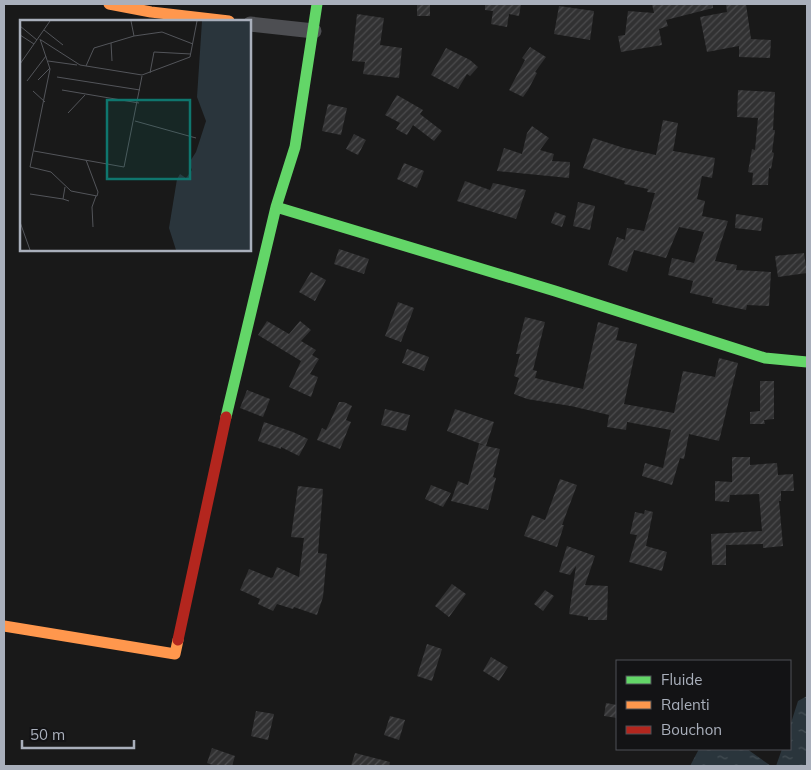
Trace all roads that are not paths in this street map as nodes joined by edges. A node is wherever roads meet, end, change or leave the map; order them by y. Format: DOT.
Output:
graph roads {
  1 [pos="109,4"];
  2 [pos="318,4"];
  3 [pos="219,20"];
  4 [pos="251,24"];
  5 [pos="314,31"];
  6 [pos="276,207"];
  7 [pos="807,362"];
  8 [pos="4,626"];
  1 -- 3 [label="street"];
  2 -- 5 [label="street"];
  4 -- 5 [label="street"];
  5 -- 6 [label="street"];
  6 -- 7 [label="street"];
  6 -- 8 [label="street"];
}
